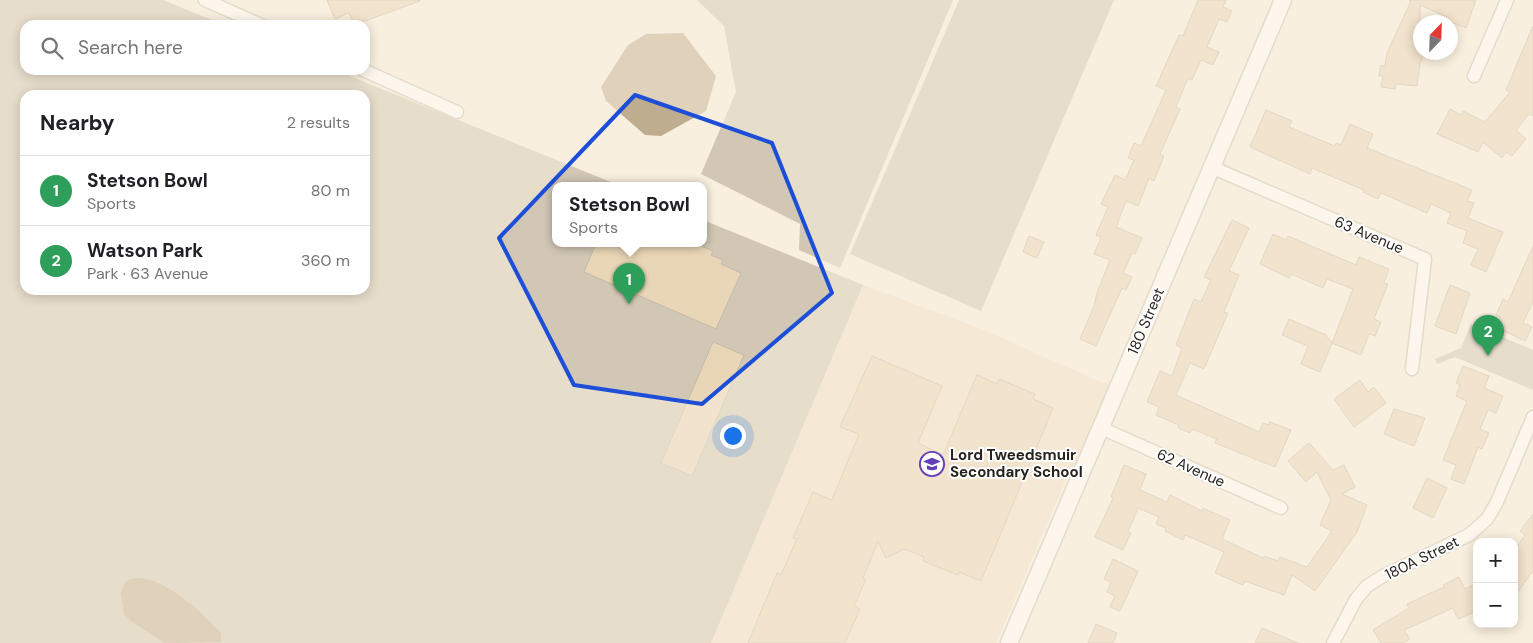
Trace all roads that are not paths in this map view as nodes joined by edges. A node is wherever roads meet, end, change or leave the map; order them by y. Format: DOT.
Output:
graph roads {
  1 [pos="205,0"];
  2 [pos="1282,0"];
  3 [pos="1507,0"];
  4 [pos="250,20"];
  5 [pos="370,73"];
  6 [pos="1474,76"];
  7 [pos="457,112"];
  8 [pos="1211,167"];
  9 [pos="1412,369"];
  10 [pos="1533,417"];
  11 [pos="1101,428"];
  12 [pos="1281,508"];
  13 [pos="1009,643"];
  14 [pos="1333,643"];
  1 -- 4 [label="street"];
  2 -- 8 [label="street, 180 Street"];
  3 -- 6 [label="street"];
  5 -- 7 [label="street"];
  8 -- 9 [label="street, 63 Avenue"];
  8 -- 11 [label="street, 180 Street"];
  10 -- 14 [label="street, 180A Street"];
  11 -- 12 [label="street, 62 Avenue"];
  11 -- 13 [label="street, 180 Street"];
}
